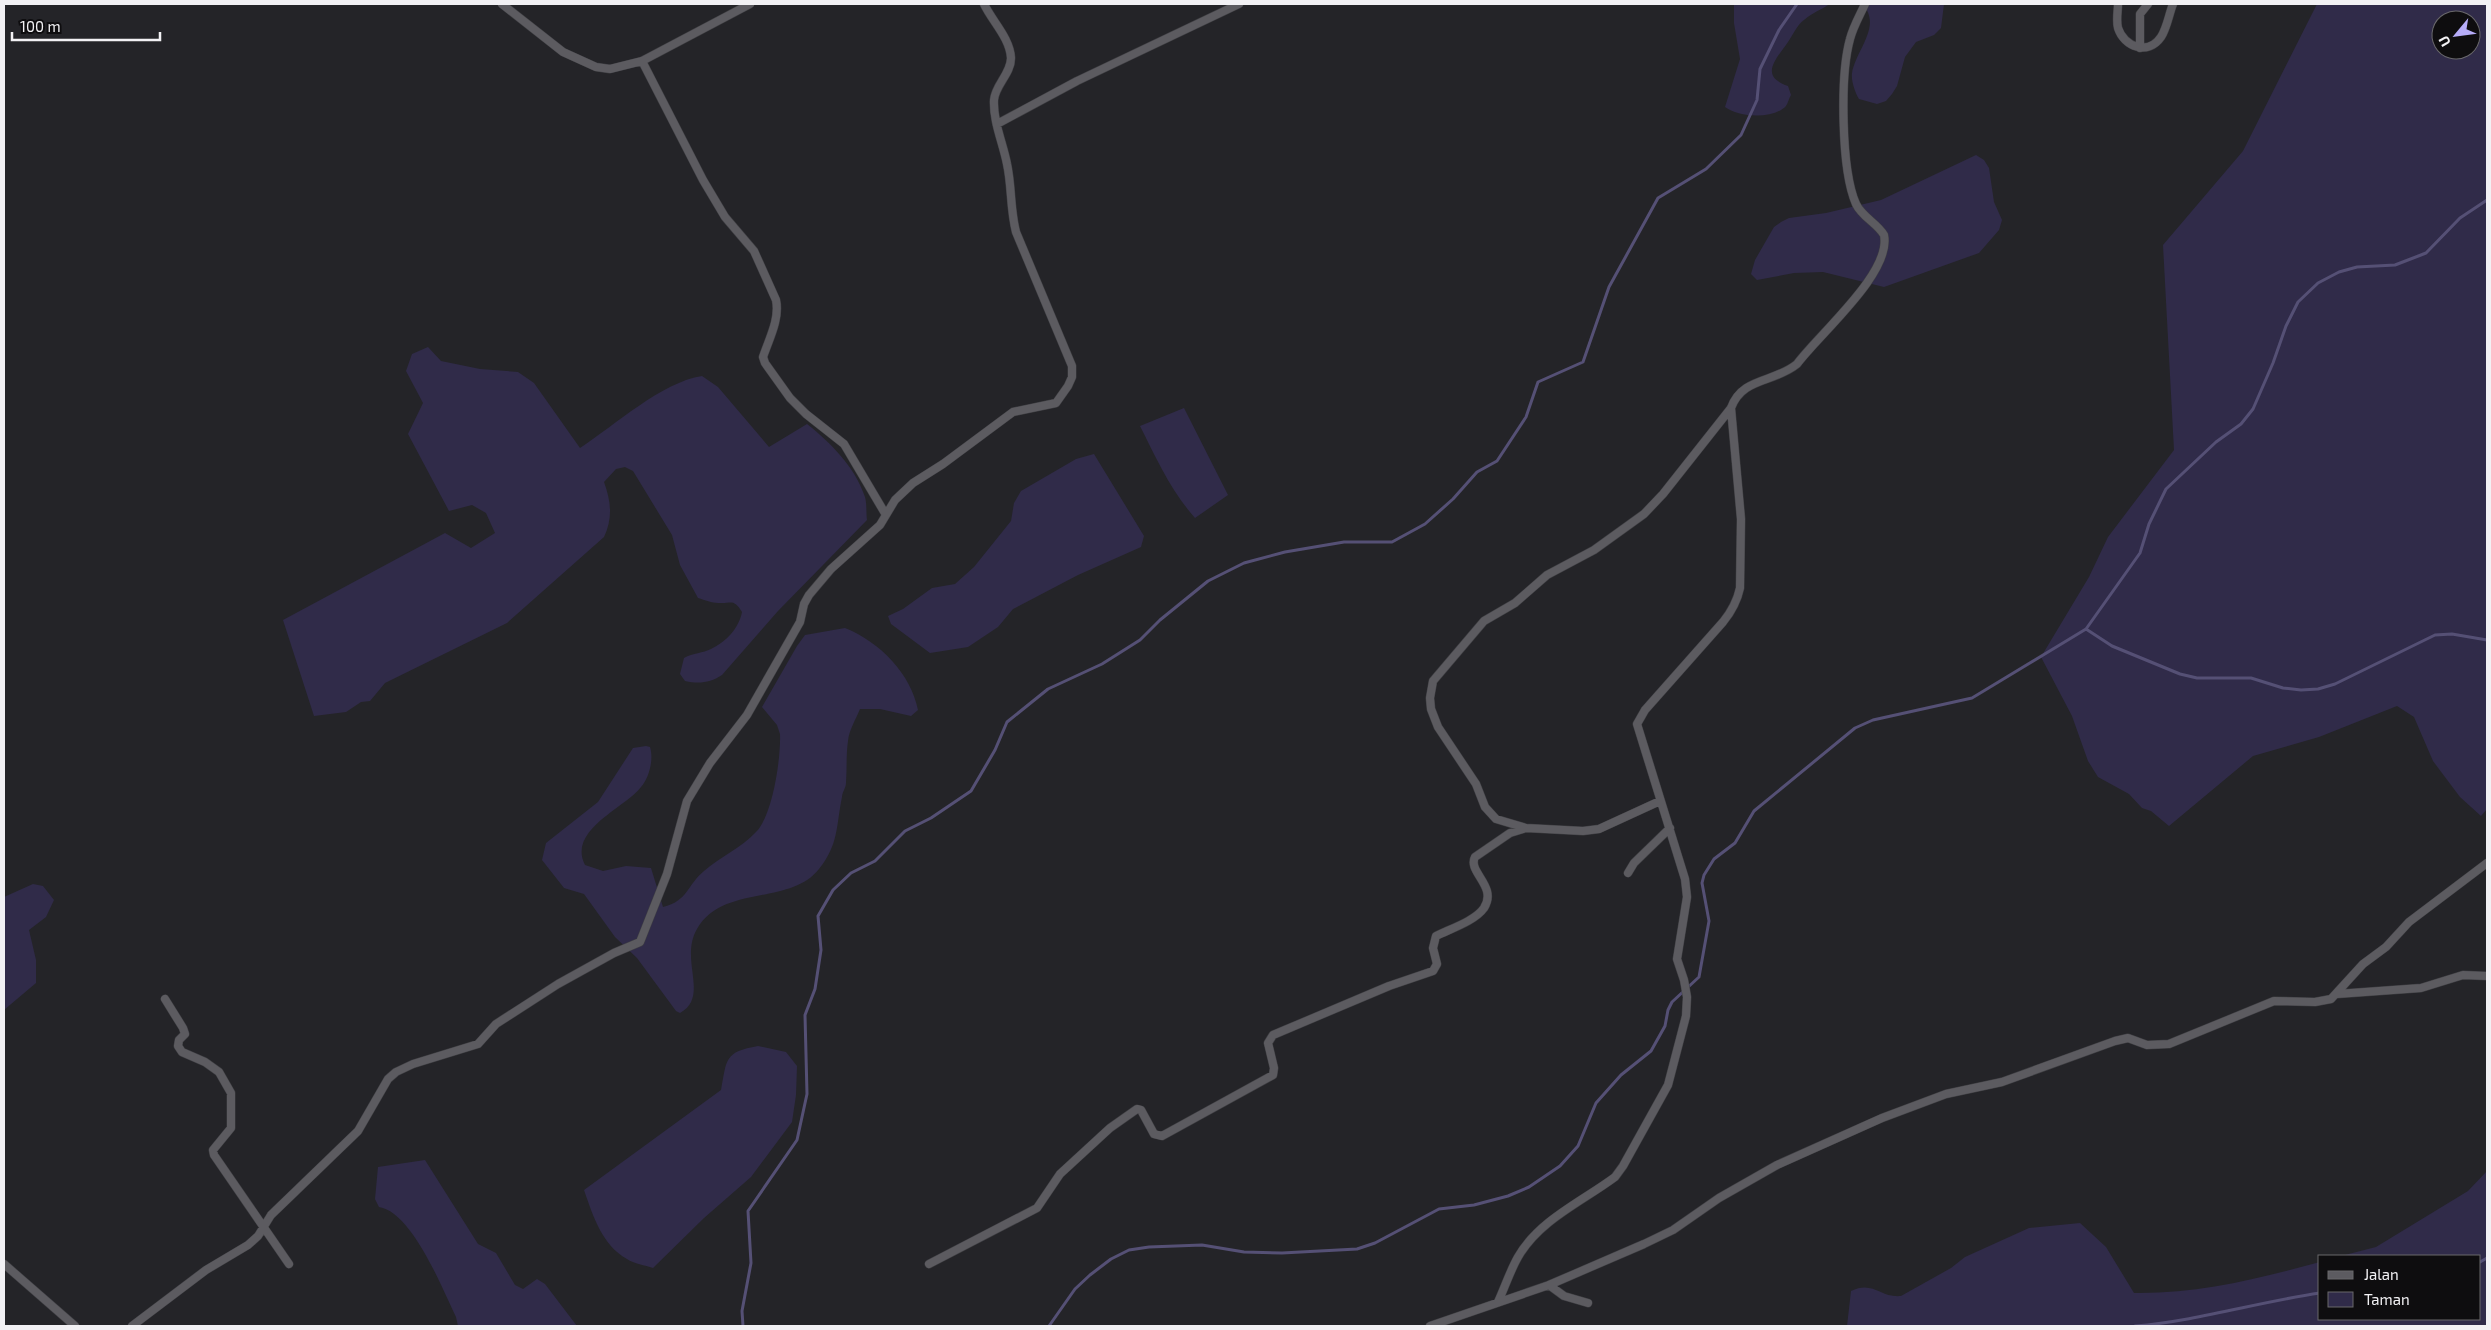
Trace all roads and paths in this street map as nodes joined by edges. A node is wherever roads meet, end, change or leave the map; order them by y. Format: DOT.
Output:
graph roads {
  1 [pos="502,4"];
  2 [pos="750,4"];
  3 [pos="984,4"];
  4 [pos="1239,4"];
  5 [pos="1865,4"];
  6 [pos="2118,4"];
  7 [pos="2148,4"];
  8 [pos="2173,4"];
  9 [pos="2140,48"];
  10 [pos="642,61"];
  11 [pos="997,124"];
  12 [pos="1731,408"];
  13 [pos="886,515"];
  14 [pos="1660,802"];
  15 [pos="1526,828"];
  16 [pos="1670,828"];
  17 [pos="2487,863"];
  18 [pos="1628,872"];
  19 [pos="2487,976"];
  20 [pos="2337,994"];
  21 [pos="165,999"];
  22 [pos="263,1228"];
  23 [pos="4,1264"];
  24 [pos="289,1264"];
  25 [pos="929,1264"];
  26 [pos="1549,1285"];
  27 [pos="1498,1302"];
  28 [pos="1588,1303"];
  29 [pos="75,1326"];
  30 [pos="132,1326"];
  31 [pos="1430,1326"];
  1 -- 10 [label="street"];
  2 -- 10 [label="street"];
  3 -- 11 [label="street"];
  4 -- 11 [label="street"];
  5 -- 12 [label="street"];
  6 -- 9 [label="street"];
  7 -- 9 [label="street"];
  8 -- 9 [label="street"];
  10 -- 13 [label="street"];
  11 -- 13 [label="street"];
  12 -- 14 [label="street"];
  12 -- 15 [label="street"];
  13 -- 22 [label="street"];
  14 -- 15 [label="street"];
  14 -- 16 [label="street"];
  15 -- 25 [label="street"];
  16 -- 18 [label="street"];
  16 -- 27 [label="street"];
  17 -- 20 [label="street"];
  19 -- 20 [label="street"];
  20 -- 26 [label="street"];
  21 -- 22 [label="street"];
  22 -- 24 [label="street"];
  22 -- 30 [label="street"];
  23 -- 29 [label="street"];
  26 -- 27 [label="street"];
  26 -- 28 [label="street"];
  27 -- 31 [label="street"];
}
